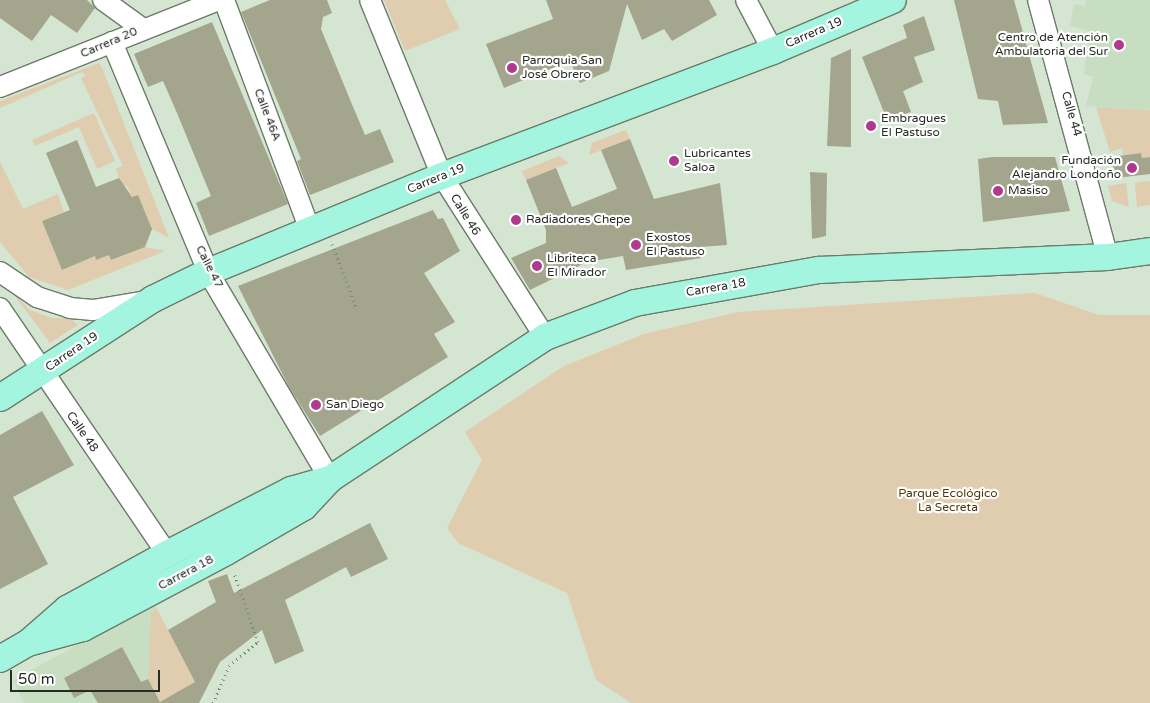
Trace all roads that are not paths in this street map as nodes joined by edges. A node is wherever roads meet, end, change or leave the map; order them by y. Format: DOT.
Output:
graph roads {
  1 [pos="103,0"];
  2 [pos="219,0"];
  3 [pos="224,0"];
  4 [pos="370,0"];
  5 [pos="746,0"];
  6 [pos="893,0"];
  7 [pos="1038,0"];
  8 [pos="143,29"];
  9 [pos="112,42"];
  10 [pos="773,51"];
  11 [pos="0,87"];
  12 [pos="442,176"];
  13 [pos="317,228"];
  14 [pos="1150,251"];
  15 [pos="1108,257"];
  16 [pos="0,272"];
  17 [pos="208,272"];
  18 [pos="153,299"];
  19 [pos="0,308"];
  20 [pos="545,337"];
  21 [pos="41,373"];
  22 [pos="0,398"];
  23 [pos="330,479"];
  24 [pos="167,554"];
  25 [pos="28,643"];
  26 [pos="0,659"];
  1 -- 8 [label="street"];
  2 -- 8 [label="street, Carrera 20"];
  3 -- 13 [label="street, Calle 46A"];
  4 -- 12 [label="street, Calle 46"];
  5 -- 10 [label="street"];
  6 -- 10 [label="main road, Carrera 19"];
  7 -- 15 [label="street, Calle 44"];
  8 -- 9 [label="street, Carrera 20"];
  9 -- 11 [label="street, Carrera 20"];
  9 -- 17 [label="street, Calle 47"];
  10 -- 12 [label="main road, Carrera 19"];
  12 -- 13 [label="main road, Carrera 19"];
  12 -- 20 [label="street, Calle 46"];
  13 -- 17 [label="main road, Carrera 19"];
  14 -- 15 [label="main road, Carrera 18"];
  15 -- 20 [label="main road, Carrera 18"];
  16 -- 18 [label="street"];
  17 -- 18 [label="main road, Carrera 19"];
  17 -- 23 [label="street, Calle 47"];
  18 -- 21 [label="main road, Carrera 19"];
  19 -- 21 [label="street, Calle 48"];
  20 -- 23 [label="main road, Carrera 18"];
  21 -- 22 [label="main road, Carrera 19"];
  21 -- 24 [label="street, Calle 48"];
  23 -- 24 [label="main road, Carrera 18"];
  23 -- 25 [label="main road, Carrera 18"];
  24 -- 25 [label="main road, Carrera 18"];
  25 -- 26 [label="main road, Carrera 18"];
}
